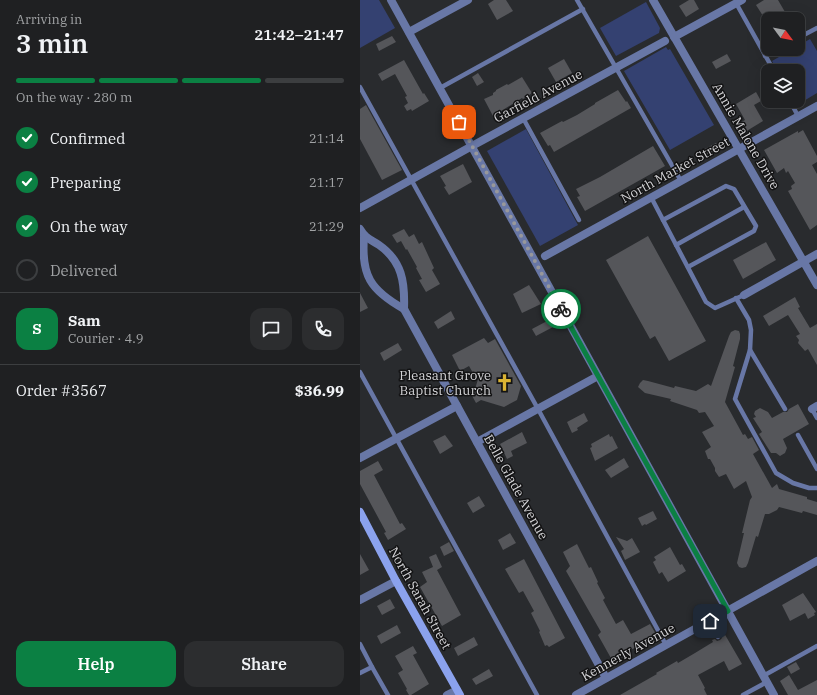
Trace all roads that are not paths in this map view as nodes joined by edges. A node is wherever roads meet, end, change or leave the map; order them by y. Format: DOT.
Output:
graph roads {
  1 [pos="391,0"];
  2 [pos="468,0"];
  3 [pos="578,0"];
  4 [pos="653,0"];
  5 [pos="737,1"];
  6 [pos="583,9"];
  7 [pos="817,28"];
  8 [pos="409,32"];
  9 [pos="805,34"];
  10 [pos="674,37"];
  11 [pos="665,41"];
  12 [pos="761,47"];
  13 [pos="766,56"];
  14 [pos="770,64"];
  15 [pos="616,68"];
  16 [pos="360,87"];
  17 [pos="440,88"];
  18 [pos="817,106"];
  19 [pos="794,108"];
  20 [pos="798,116"];
  21 [pos="523,118"];
  22 [pos="472,146"];
  23 [pos="740,148"];
  24 [pos="411,180"];
  25 [pos="681,181"];
  26 [pos="651,197"];
  27 [pos="744,207"];
  28 [pos="360,208"];
  29 [pos="579,220"];
  30 [pos="663,220"];
  31 [pos="362,233"];
  32 [pos="676,245"];
  33 [pos="817,254"];
  34 [pos="545,256"];
  35 [pos="804,262"];
  36 [pos="688,267"];
  37 [pos="817,285"];
  38 [pos="740,296"];
  39 [pos="404,309"];
  40 [pos="750,350"];
  41 [pos="360,372"];
  42 [pos="598,376"];
  43 [pos="457,406"];
  44 [pos="814,407"];
  45 [pos="538,409"];
  46 [pos="785,409"];
  47 [pos="817,418"];
  48 [pos="798,435"];
  49 [pos="397,438"];
  50 [pos="478,442"];
  51 [pos="360,458"];
  52 [pos="817,469"];
  53 [pos="817,488"];
  54 [pos="360,512"];
  55 [pos="817,561"];
  56 [pos="396,581"];
  57 [pos="360,600"];
  58 [pos="728,611"];
  59 [pos="710,621"];
  60 [pos="718,637"];
  61 [pos="360,644"];
  62 [pos="666,645"];
  63 [pos="817,646"];
  64 [pos="372,666"];
  65 [pos="360,673"];
  66 [pos="606,678"];
  67 [pos="765,679"];
  68 [pos="458,692"];
  69 [pos="388,695"];
  70 [pos="447,695"];
  71 [pos="536,695"];
  72 [pos="576,695"];
  73 [pos="743,695"];
  74 [pos="774,695"];
  1 -- 8 [label="street"];
  2 -- 8 [label="street"];
  3 -- 6 [label="lane"];
  4 -- 10 [label="street, Annie Malone Drive"];
  5 -- 10 [label="street"];
  5 -- 12 [label="lane"];
  6 -- 15 [label="lane"];
  6 -- 17 [label="lane"];
  7 -- 9 [label="lane"];
  8 -- 17 [label="street"];
  10 -- 23 [label="street, Annie Malone Drive"];
  11 -- 15 [label="street, Garfield Avenue"];
  13 -- 14 [label="lane"];
  15 -- 21 [label="street, Garfield Avenue"];
  15 -- 25 [label="lane"];
  16 -- 24 [label="lane"];
  17 -- 22 [label="street"];
  18 -- 20 [label="street, North Market Street"];
  19 -- 20 [label="lane"];
  20 -- 23 [label="street, North Market Street"];
  21 -- 22 [label="street, Garfield Avenue"];
  21 -- 29 [label="lane"];
  22 -- 24 [label="street, Garfield Avenue"];
  22 -- 42 [label="street"];
  23 -- 25 [label="street, North Market Street"];
  23 -- 35 [label="street, Annie Malone Drive"];
  24 -- 28 [label="street, Garfield Avenue"];
  24 -- 45 [label="lane"];
  25 -- 26 [label="street, North Market Street"];
  26 -- 30 [label="lane"];
  26 -- 34 [label="street, North Market Street"];
  27 -- 30 [label="lane"];
  27 -- 32 [label="lane"];
  27 -- 36 [label="lane"];
  30 -- 32 [label="lane"];
  31 -- 39 [label="street"];
  31 -- 39 [label="street"];
  32 -- 36 [label="lane"];
  33 -- 35 [label="street"];
  35 -- 37 [label="street, Annie Malone Drive"];
  35 -- 38 [label="street"];
  36 -- 38 [label="lane"];
  38 -- 40 [label="lane"];
  39 -- 43 [label="street, Belle Glade Avenue"];
  40 -- 46 [label="lane"];
  40 -- 53 [label="lane"];
  41 -- 49 [label="lane"];
  42 -- 45 [label="street"];
  42 -- 58 [label="street"];
  43 -- 49 [label="street"];
  43 -- 50 [label="street, Belle Glade Avenue"];
  44 -- 47 [label="lane"];
  45 -- 50 [label="street"];
  45 -- 62 [label="lane"];
  48 -- 52 [label="lane"];
  49 -- 51 [label="street"];
  49 -- 71 [label="lane"];
  50 -- 66 [label="street, Belle Glade Avenue"];
  54 -- 56 [label="street, North Sarah Street"];
  55 -- 58 [label="street, Kennerly Avenue"];
  56 -- 57 [label="street"];
  56 -- 68 [label="street, North Sarah Street"];
  58 -- 59 [label="street, Kennerly Avenue"];
  58 -- 67 [label="street"];
  59 -- 60 [label="lane"];
  59 -- 62 [label="street, Kennerly Avenue"];
  61 -- 64 [label="lane"];
  62 -- 66 [label="street, Kennerly Avenue"];
  63 -- 67 [label="lane"];
  64 -- 65 [label="lane"];
  64 -- 69 [label="lane"];
  66 -- 72 [label="street, Kennerly Avenue"];
  67 -- 73 [label="lane"];
  67 -- 74 [label="street"];
  68 -- 70 [label="street"];
}
